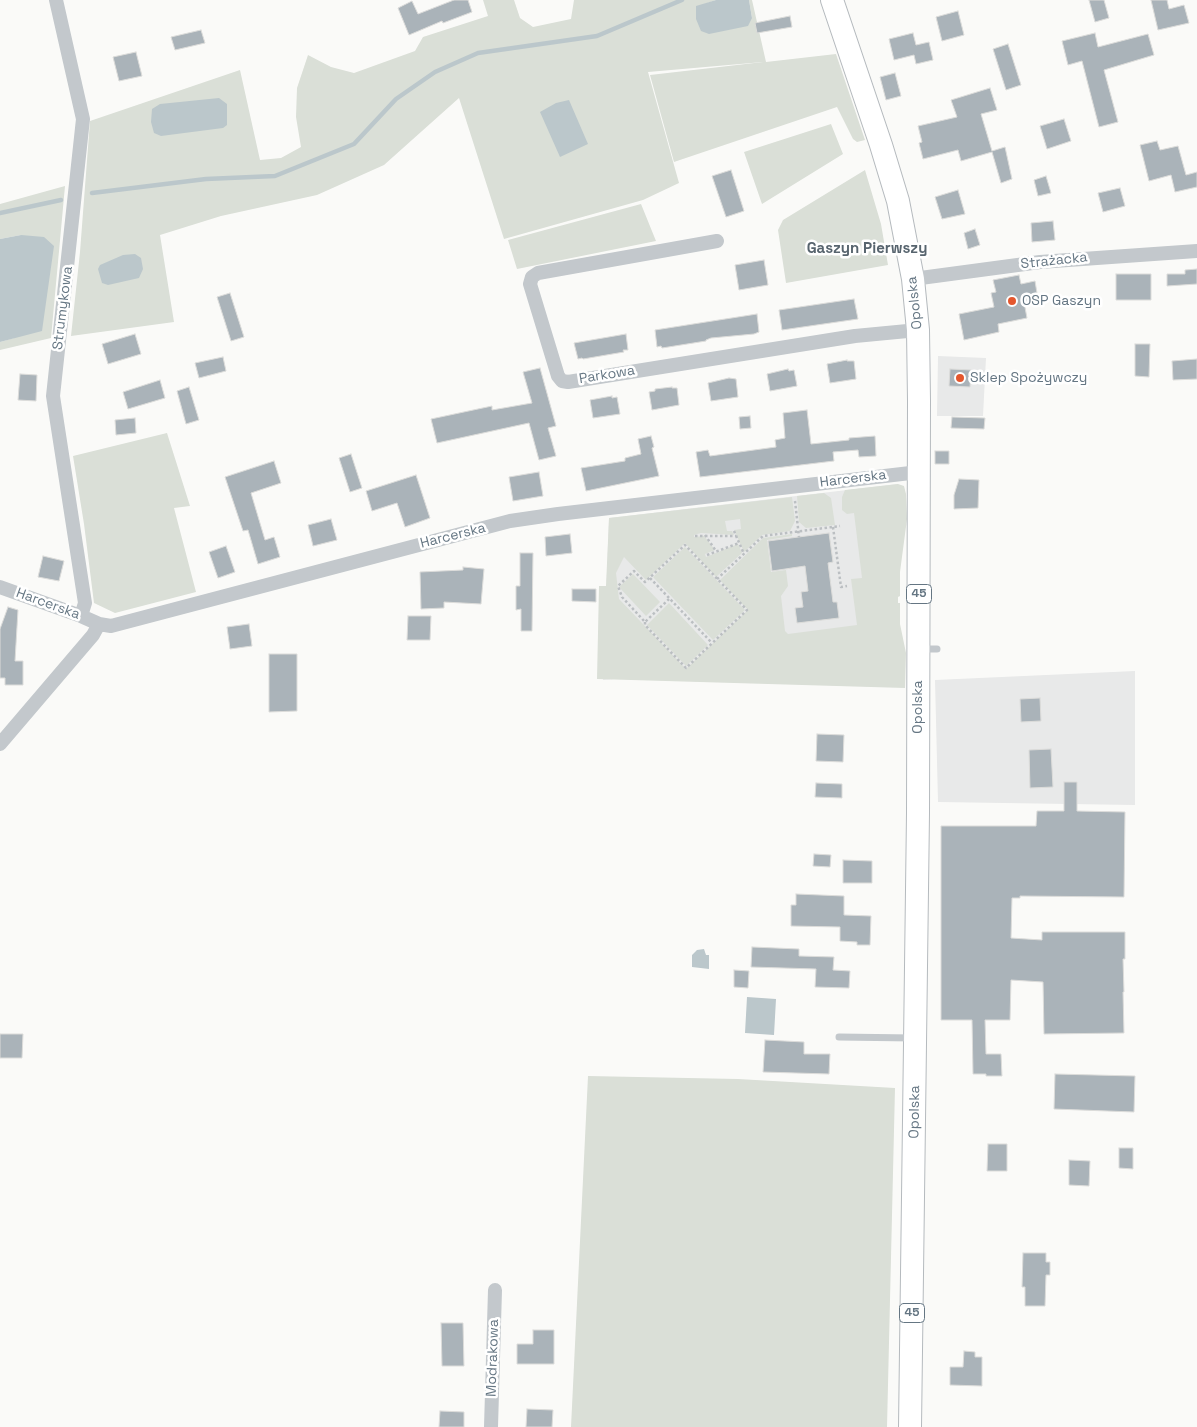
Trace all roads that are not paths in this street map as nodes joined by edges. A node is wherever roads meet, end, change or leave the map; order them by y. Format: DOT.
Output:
graph roads {
  1 [pos="56,0"];
  2 [pos="832,0"];
  3 [pos="717,241"];
  4 [pos="1197,252"];
  5 [pos="913,279"];
  6 [pos="918,330"];
  7 [pos="919,472"];
  8 [pos="0,587"];
  9 [pos="81,616"];
  10 [pos="100,624"];
  11 [pos="0,744"];
  12 [pos="839,1036"];
  13 [pos="916,1038"];
  14 [pos="495,1290"];
  15 [pos="491,1427"];
  16 [pos="910,1427"];
  1 -- 9 [label="street, Strumykowa"];
  2 -- 5 [label="main road, Opolska / 45"];
  3 -- 6 [label="street, Parkowa"];
  4 -- 5 [label="street, Strażacka"];
  5 -- 6 [label="main road, Opolska / 45"];
  6 -- 7 [label="main road, Opolska / 45"];
  7 -- 10 [label="street, Harcerska"];
  7 -- 13 [label="main road, Opolska / 45"];
  8 -- 9 [label="street, Harcerska"];
  9 -- 10 [label="street, Harcerska"];
  10 -- 11 [label="street"];
  12 -- 13 [label="lane"];
  13 -- 16 [label="main road, Opolska / 45"];
  14 -- 15 [label="street, Modrakowa"];
}
